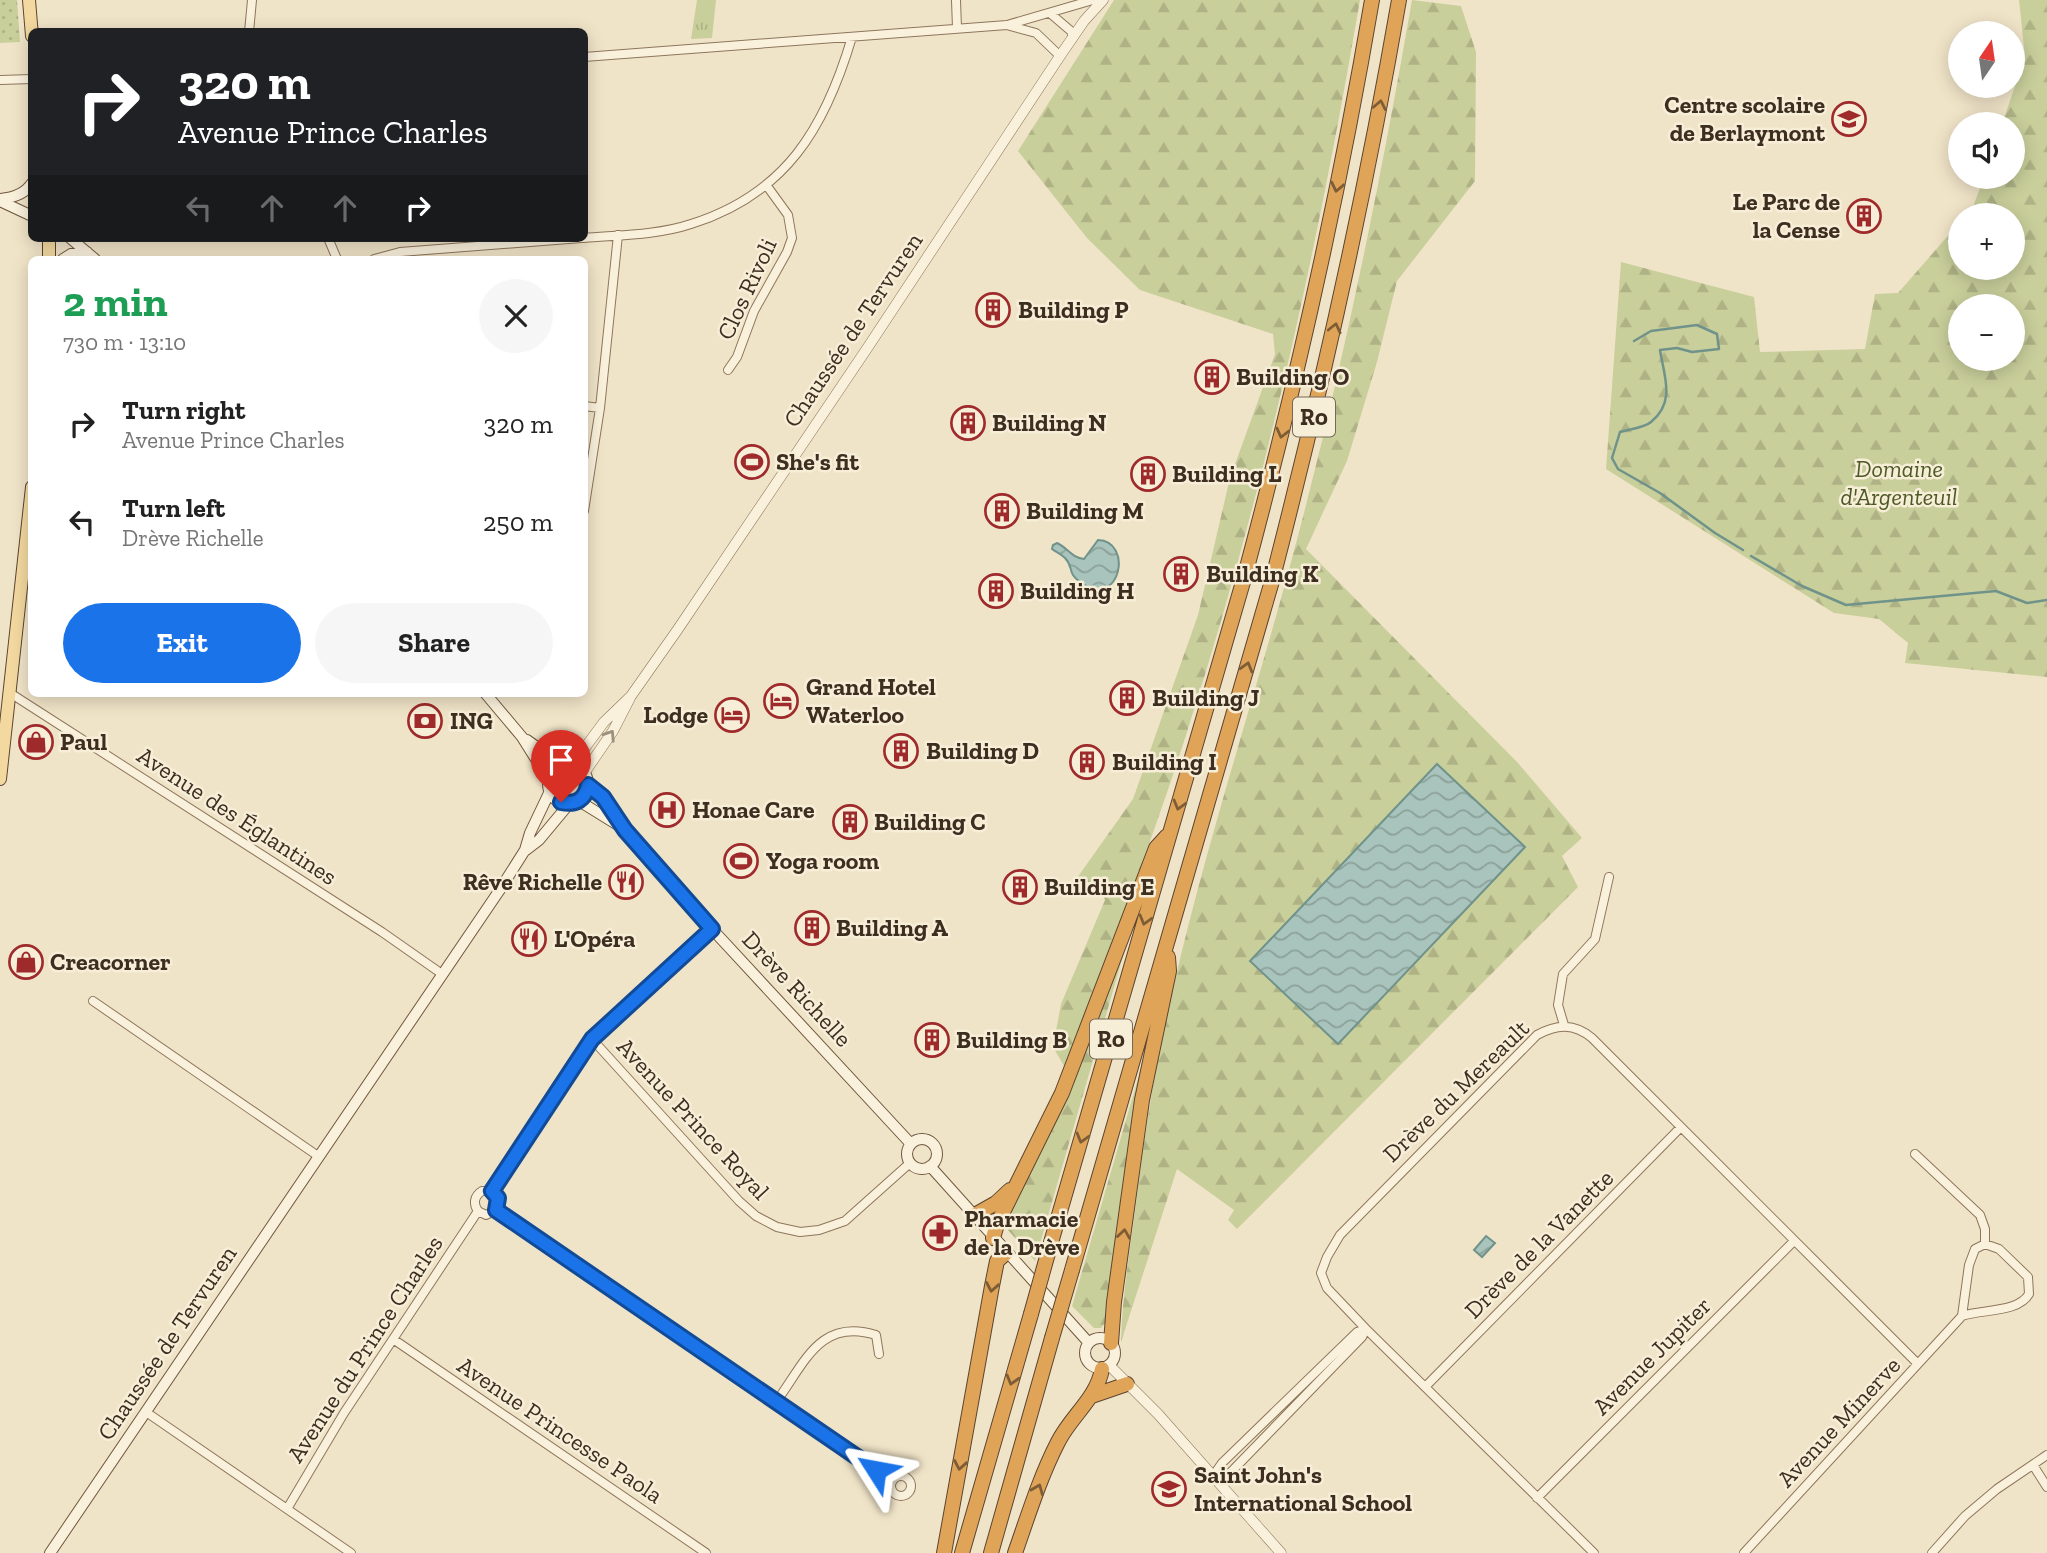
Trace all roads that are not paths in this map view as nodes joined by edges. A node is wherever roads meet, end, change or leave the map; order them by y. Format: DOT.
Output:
graph roads {
  1 [pos="29,0"];
  2 [pos="252,0"];
  3 [pos="956,0"];
  4 [pos="1094,0"];
  5 [pos="1103,0"];
  6 [pos="1372,0"];
  7 [pos="1399,0"];
  8 [pos="1051,14"];
  9 [pos="1084,21"];
  10 [pos="1007,25"];
  11 [pos="31,28"];
  12 [pos="249,28"];
  13 [pos="957,28"];
  14 [pos="852,37"];
  15 [pos="1072,39"];
  16 [pos="1060,56"];
  17 [pos="588,57"];
  18 [pos="28,79"];
  19 [pos="0,80"];
  20 [pos="767,186"];
  21 [pos="28,188"];
  22 [pos="0,200"];
  23 [pos="28,214"];
  24 [pos="618,235"];
  25 [pos="588,238"];
  26 [pos="74,242"];
  27 [pos="531,242"];
  28 [pos="68,256"];
  29 [pos="91,256"];
  30 [pos="385,256"];
  31 [pos="728,370"];
  32 [pos="588,406"];
  33 [pos="600,408"];
  34 [pos="588,485"];
  35 [pos="28,524"];
  36 [pos="10,693"];
  37 [pos="631,696"];
  38 [pos="488,697"];
  39 [pos="522,737"];
  40 [pos="567,765"];
  41 [pos="584,772"];
  42 [pos="0,779"];
  43 [pos="550,785"];
  44 [pos="588,785"];
  45 [pos="574,802"];
  46 [pos="625,830"];
  47 [pos="1171,831"];
  48 [pos="525,850"];
  49 [pos="1609,877"];
  50 [pos="712,929"];
  51 [pos="1168,940"];
  52 [pos="442,974"];
  53 [pos="93,1001"];
  54 [pos="1564,1026"];
  55 [pos="592,1039"];
  56 [pos="1680,1128"];
  57 [pos="911,1144"];
  58 [pos="1915,1154"];
  59 [pos="318,1156"];
  60 [pos="910,1163"];
  61 [pos="930,1166"];
  62 [pos="1016,1184"];
  63 [pos="492,1191"];
  64 [pos="496,1210"];
  65 [pos="478,1211"];
  66 [pos="973,1216"];
  67 [pos="993,1238"];
  68 [pos="1794,1241"];
  69 [pos="1985,1244"];
  70 [pos="1006,1253"];
  71 [pos="1962,1316"];
  72 [pos="1366,1329"];
  73 [pos="393,1339"];
  74 [pos="1089,1343"];
  75 [pos="1111,1343"];
  76 [pos="879,1354"];
  77 [pos="1918,1364"];
  78 [pos="1106,1367"];
  79 [pos="1127,1384"];
  80 [pos="1426,1387"];
  81 [pos="1092,1396"];
  82 [pos="776,1402"];
  83 [pos="146,1412"];
  84 [pos="2047,1455"];
  85 [pos="2033,1465"];
  86 [pos="1213,1476"];
  87 [pos="892,1480"];
  88 [pos="2047,1487"];
  89 [pos="1537,1497"];
  90 [pos="287,1509"];
  91 [pos="50,1553"];
  92 [pos="351,1553"];
  93 [pos="706,1553"];
  94 [pos="944,1553"];
  95 [pos="962,1553"];
  96 [pos="991,1553"];
  97 [pos="1015,1553"];
  98 [pos="1281,1553"];
  99 [pos="1594,1553"];
  100 [pos="1744,1553"];
  101 [pos="1932,1553"];
  1 -- 11 [label="main road"];
  2 -- 12 [label="street"];
  3 -- 13 [label="street"];
  4 -- 8 [label="street"];
  4 -- 9 [label="street, Chaussée de Tervuren"];
  5 -- 9 [label="street, Chaussée de Tervuren"];
  6 -- 47 [label="highway, R0, one-way"];
  51 -- 7 [label="highway, R0, one-way"];
  8 -- 10 [label="street"];
  8 -- 15 [label="street"];
  9 -- 15 [label="street, Chaussée de Tervuren"];
  10 -- 13 [label="street"];
  10 -- 16 [label="street"];
  13 -- 14 [label="street"];
  14 -- 17 [label="street"];
  14 -- 20 [label="street"];
  15 -- 16 [label="street, Chaussée de Tervuren"];
  16 -- 37 [label="street, Chaussée de Tervuren"];
  18 -- 19 [label="street"];
  20 -- 24 [label="street"];
  20 -- 31 [label="street, Clos Rivoli"];
  21 -- 22 [label="main road"];
  22 -- 23 [label="main road"];
  24 -- 25 [label="street"];
  24 -- 33 [label="street"];
  26 -- 29 [label="main road"];
  27 -- 30 [label="street"];
  28 -- 29 [label="main road"];
  32 -- 33 [label="street"];
  33 -- 34 [label="street"];
  35 -- 36 [label="main road"];
  36 -- 42 [label="main road"];
  36 -- 52 [label="street, Avenue des Églantines"];
  37 -- 40 [label="street, Chaussée de Tervuren"];
  41 -- 37 [label="street, Chaussée de Tervuren, one-way"];
  38 -- 39 [label="main road"];
  39 -- 40 [label="main road"];
  39 -- 43 [label="main road"];
  40 -- 41 [label="main road"];
  40 -- 43 [label="main road"];
  41 -- 44 [label="main road"];
  43 -- 45 [label="main road"];
  43 -- 48 [label="main road, Chaussée de Tervuren"];
  44 -- 45 [label="main road"];
  44 -- 46 [label="main road, Drève Richelle"];
  45 -- 46 [label="main road, Drève Richelle"];
  45 -- 48 [label="main road, Chaussée de Tervuren"];
  46 -- 50 [label="main road, Drève Richelle"];
  47 -- 62 [label="highway"];
  47 -- 95 [label="highway, R0, one-way, bridge"];
  48 -- 52 [label="main road, Chaussée de Tervuren"];
  49 -- 54 [label="street"];
  50 -- 55 [label="street"];
  50 -- 57 [label="main road, Drève Richelle"];
  75 -- 51 [label="highway, one-way"];
  51 -- 96 [label="highway, R0, bridge"];
  52 -- 59 [label="main road, Chaussée de Tervuren"];
  53 -- 59 [label="street"];
  54 -- 56 [label="street, Drève du Mereault"];
  54 -- 72 [label="street, Drève du Mereault"];
  55 -- 60 [label="street, Avenue Prince Royal"];
  55 -- 63 [label="street"];
  56 -- 68 [label="street, Drève du Mereault"];
  56 -- 80 [label="street, Drève de la Vanette"];
  57 -- 60 [label="main road"];
  57 -- 61 [label="main road"];
  58 -- 69 [label="street"];
  59 -- 83 [label="main road, Chaussée de Tervuren"];
  60 -- 61 [label="main road"];
  61 -- 66 [label="main road"];
  62 -- 66 [label="highway"];
  62 -- 67 [label="highway"];
  63 -- 64 [label="street"];
  63 -- 65 [label="street"];
  64 -- 65 [label="street"];
  64 -- 82 [label="street"];
  65 -- 73 [label="street, Avenue du Prince Charles"];
  66 -- 67 [label="main road"];
  67 -- 70 [label="main road"];
  68 -- 77 [label="street, Drève du Mereault"];
  68 -- 89 [label="street, Avenue Jupiter"];
  69 -- 71 [label="street"];
  69 -- 71 [label="street"];
  70 -- 74 [label="main road"];
  70 -- 94 [label="highway, one-way"];
  71 -- 77 [label="street, Avenue Minerve"];
  72 -- 80 [label="street, Drève du Mereault"];
  72 -- 86 [label="street"];
  72 -- 86 [label="street"];
  73 -- 90 [label="street, Avenue du Prince Charles"];
  73 -- 93 [label="street, Avenue Princesse Paola"];
  74 -- 75 [label="main road"];
  74 -- 78 [label="main road"];
  75 -- 78 [label="main road"];
  76 -- 82 [label="street"];
  77 -- 100 [label="street, Avenue Minerve"];
  78 -- 79 [label="street"];
  78 -- 81 [label="highway"];
  79 -- 81 [label="highway"];
  79 -- 86 [label="street"];
  80 -- 89 [label="street, Drève du Mereault"];
  97 -- 81 [label="highway, one-way"];
  82 -- 87 [label="street"];
  83 -- 90 [label="street"];
  83 -- 91 [label="main road, Chaussée de Tervuren"];
  84 -- 85 [label="street"];
  85 -- 88 [label="street"];
  85 -- 101 [label="street"];
  86 -- 98 [label="street"];
  89 -- 99 [label="street, Drève du Mereault"];
  90 -- 92 [label="street"];
}
